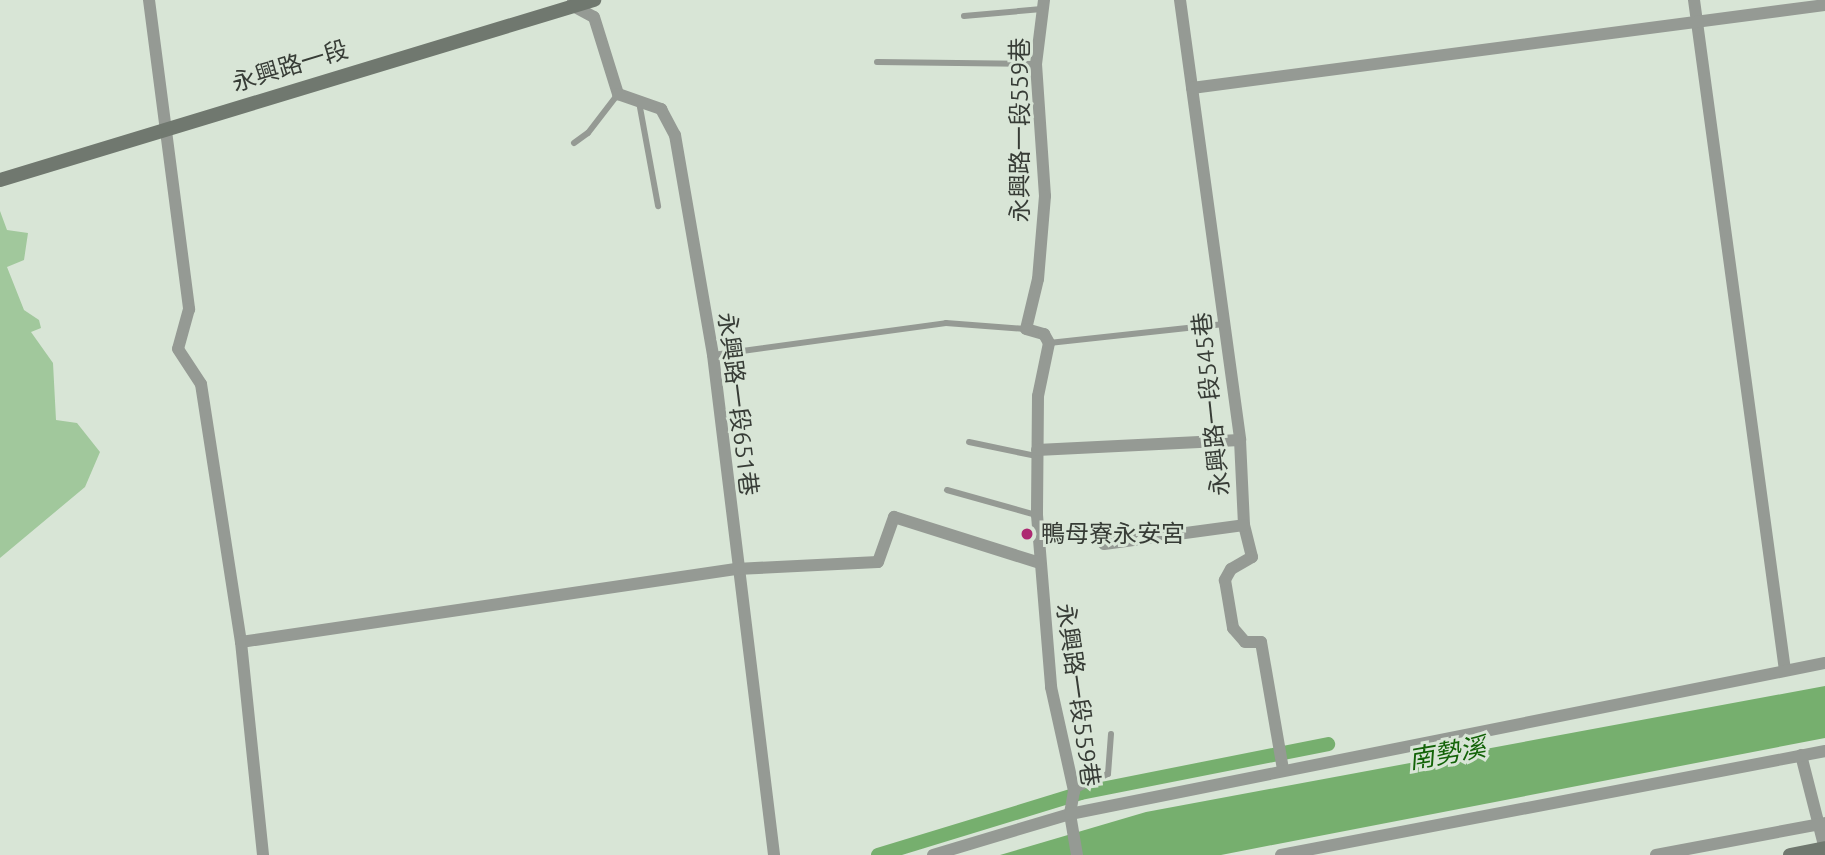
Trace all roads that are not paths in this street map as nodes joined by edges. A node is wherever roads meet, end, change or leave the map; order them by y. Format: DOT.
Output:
graph roads {
  1 [pos="149,0"];
  2 [pos="594,0"];
  3 [pos="1181,0"];
  4 [pos="1694,0"];
  5 [pos="574,3"];
  6 [pos="1043,5"];
  7 [pos="1825,5"];
  8 [pos="964,16"];
  9 [pos="1697,23"];
  10 [pos="877,62"];
  11 [pos="1036,64"];
  12 [pos="1192,88"];
  13 [pos="618,94"];
  14 [pos="639,102"];
  15 [pos="168,128"];
  16 [pos="574,143"];
  17 [pos="0,180"];
  18 [pos="658,205"];
  19 [pos="1224,324"];
  20 [pos="1026,330"];
  21 [pos="1049,343"];
  22 [pos="713,355"];
  23 [pos="1240,439"];
  24 [pos="969,442"];
  25 [pos="1037,453"];
  26 [pos="947,490"];
  27 [pos="1037,516"];
  28 [pos="1244,525"];
  29 [pos="1104,544"];
  30 [pos="1040,563"];
  31 [pos="736,569"];
  32 [pos="241,642"];
  33 [pos="1825,663"];
  34 [pos="1785,670"];
  35 [pos="1111,734"];
  36 [pos="1825,751"];
  37 [pos="1801,755"];
  38 [pos="1283,769"];
  39 [pos="1074,790"];
  40 [pos="1071,820"];
  41 [pos="1822,824"];
  42 [pos="1825,849"];
  43 [pos="1289,854"];
  44 [pos="263,855"];
  45 [pos="774,855"];
  46 [pos="933,855"];
  47 [pos="1077,855"];
  48 [pos="1656,855"];
  49 [pos="1790,855"];
  1 -- 15 [label="street"];
  2 -- 5 [label="street, 永興路一段"];
  3 -- 12 [label="street, 永興路一段545巷"];
  4 -- 9 [label="street"];
  5 -- 13 [label="street"];
  5 -- 15 [label="street, 永興路一段"];
  6 -- 8 [label="lane"];
  6 -- 11 [label="street, 永興路一段559巷"];
  7 -- 9 [label="street"];
  9 -- 12 [label="street"];
  9 -- 34 [label="street"];
  10 -- 11 [label="lane"];
  11 -- 20 [label="street, 永興路一段559巷"];
  12 -- 19 [label="street, 永興路一段545巷"];
  13 -- 14 [label="street, 永興路一段651巷"];
  13 -- 16 [label="lane"];
  14 -- 18 [label="lane"];
  14 -- 22 [label="street, 永興路一段651巷"];
  15 -- 17 [label="street, 永興路一段"];
  15 -- 32 [label="street"];
  19 -- 21 [label="lane"];
  19 -- 23 [label="street, 永興路一段545巷"];
  20 -- 21 [label="street"];
  20 -- 22 [label="lane"];
  21 -- 25 [label="street, 永興路一段559巷"];
  22 -- 31 [label="street, 永興路一段651巷"];
  23 -- 25 [label="street"];
  23 -- 28 [label="street, 永興路一段545巷"];
  24 -- 25 [label="lane"];
  25 -- 27 [label="street, 永興路一段559巷"];
  26 -- 27 [label="lane"];
  27 -- 30 [label="street, 永興路一段559巷"];
  28 -- 29 [label="street"];
  28 -- 38 [label="street, 永興路一段545巷"];
  30 -- 31 [label="street"];
  30 -- 39 [label="street, 永興路一段559巷"];
  31 -- 32 [label="street"];
  31 -- 45 [label="street, 永興路一段651巷"];
  32 -- 44 [label="street"];
  33 -- 34 [label="street"];
  34 -- 38 [label="street"];
  35 -- 39 [label="lane"];
  36 -- 37 [label="street"];
  37 -- 41 [label="street"];
  37 -- 43 [label="street"];
  38 -- 40 [label="street"];
  39 -- 40 [label="street, 永興路一段559巷"];
  40 -- 46 [label="street"];
  40 -- 47 [label="street, 永興路一段559巷"];
  41 -- 42 [label="street"];
  41 -- 48 [label="street"];
  42 -- 49 [label="street"];
}
